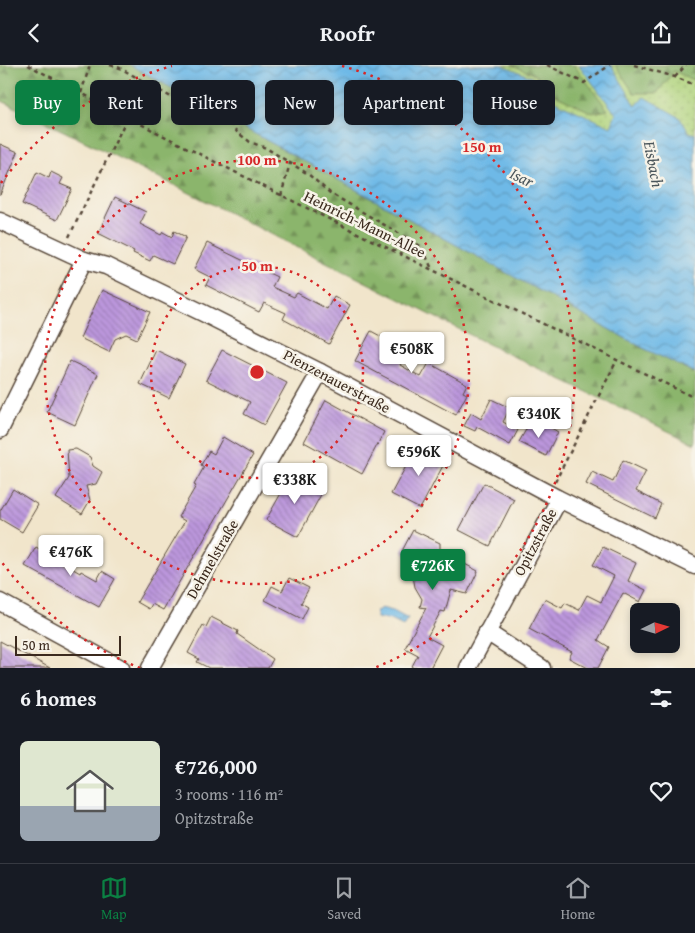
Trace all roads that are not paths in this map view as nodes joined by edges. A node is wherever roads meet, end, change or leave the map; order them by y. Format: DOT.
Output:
graph roads {
  1 [pos="0,221"];
  2 [pos="84,260"];
  3 [pos="320,372"];
  4 [pos="0,430"];
  5 [pos="557,498"];
  6 [pos="695,566"];
  7 [pos="0,602"];
  8 [pos="487,632"];
  9 [pos="121,668"];
  10 [pos="150,668"];
  11 [pos="468,668"];
  12 [pos="542,668"];
  1 -- 2 [label="street, Pienzenauerstraße"];
  2 -- 3 [label="street, Pienzenauerstraße"];
  2 -- 4 [label="street"];
  3 -- 5 [label="street, Pienzenauerstraße"];
  3 -- 10 [label="street, Dehmelstraße"];
  5 -- 6 [label="street, Pienzenauerstraße"];
  5 -- 8 [label="street, Opitzstraße"];
  7 -- 9 [label="street"];
  8 -- 11 [label="street, Opitzstraße"];
  8 -- 12 [label="street"];
}
